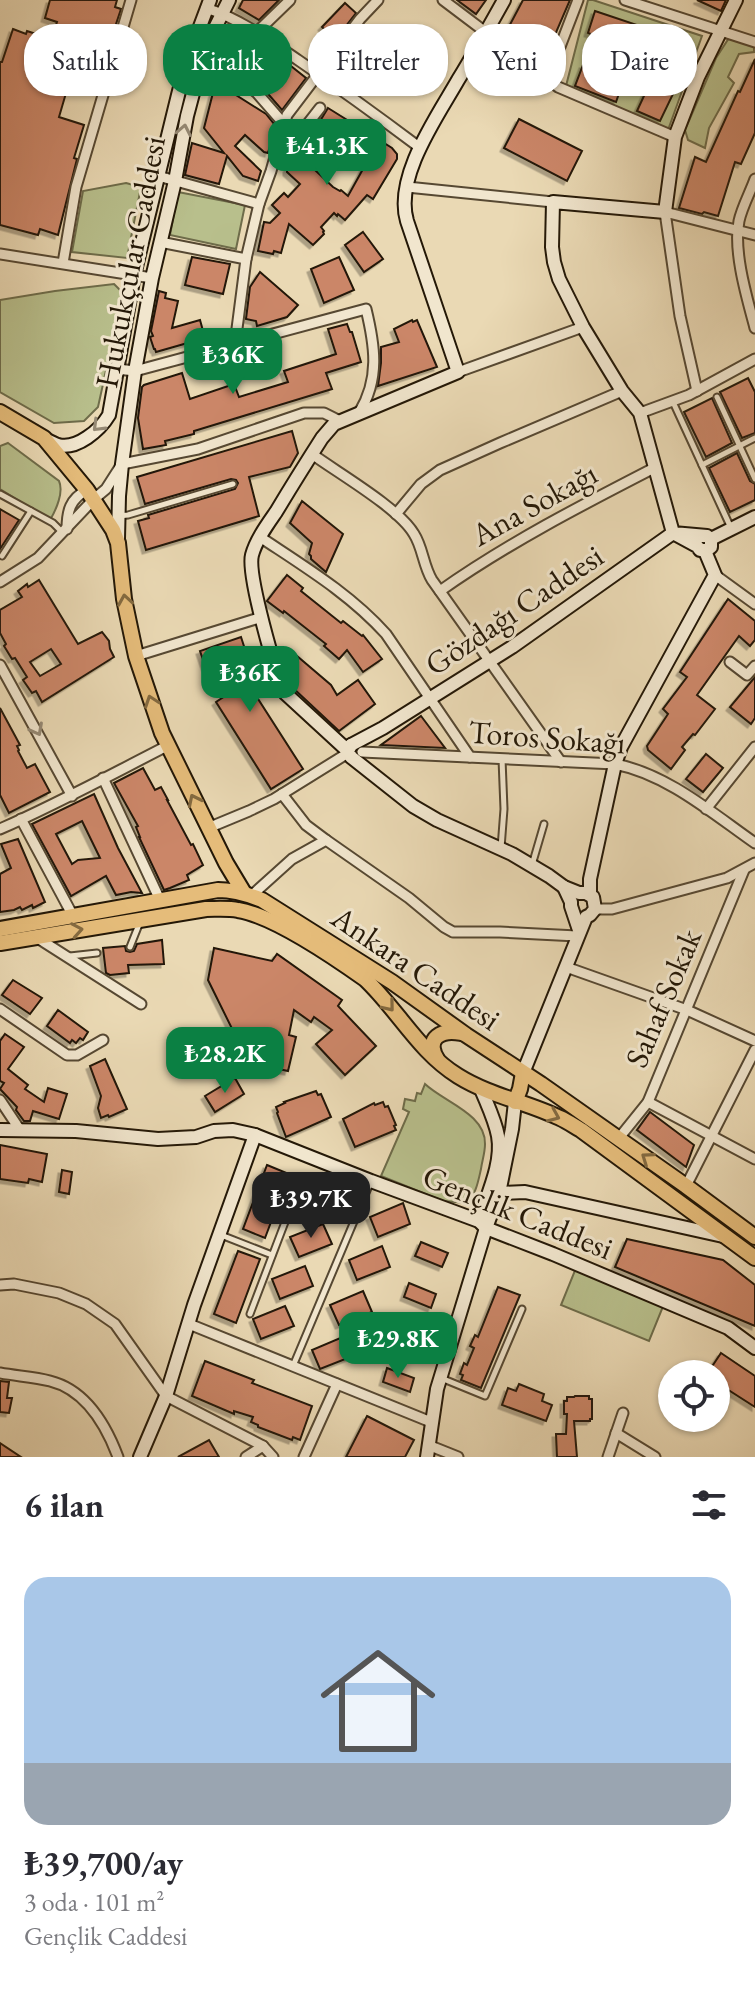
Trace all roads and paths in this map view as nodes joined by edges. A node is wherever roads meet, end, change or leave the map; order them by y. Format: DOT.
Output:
graph roads {
  1 [pos="131,0"];
  2 [pos="229,0"];
  3 [pos="290,0"];
  4 [pos="378,0"];
  5 [pos="443,0"];
  6 [pos="504,0"];
  7 [pos="578,0"];
  8 [pos="625,0"];
  9 [pos="736,0"];
  10 [pos="204,3"];
  11 [pos="222,13"];
  12 [pos="198,24"];
  13 [pos="217,24"];
  14 [pos="242,24"];
  15 [pos="265,24"];
  16 [pos="358,24"];
  17 [pos="476,24"];
  18 [pos="491,24"];
  19 [pos="722,30"];
  20 [pos="566,31"];
  21 [pos="755,42"];
  22 [pos="464,71"];
  23 [pos="308,87"];
  24 [pos="566,90"];
  25 [pos="178,96"];
  26 [pos="192,96"];
  27 [pos="260,96"];
  28 [pos="349,96"];
  29 [pos="320,108"];
  30 [pos="284,124"];
  31 [pos="675,137"];
  32 [pos="419,147"];
  33 [pos="158,176"];
  34 [pos="755,179"];
  35 [pos="175,181"];
  36 [pos="407,187"];
  37 [pos="553,202"];
  38 [pos="259,204"];
  39 [pos="665,212"];
  40 [pos="738,232"];
  41 [pos="755,235"];
  42 [pos="160,242"];
  43 [pos="0,254"];
  44 [pos="246,259"];
  45 [pos="63,263"];
  46 [pos="134,275"];
  47 [pos="152,278"];
  48 [pos="583,327"];
  49 [pos="755,328"];
  50 [pos="235,344"];
  51 [pos="755,359"];
  52 [pos="117,369"];
  53 [pos="135,371"];
  54 [pos="458,372"];
  55 [pos="622,391"];
  56 [pos="697,391"];
  57 [pos="717,397"];
  58 [pos="673,402"];
  59 [pos="0,412"];
  60 [pos="359,413"];
  61 [pos="640,413"];
  62 [pos="340,421"];
  63 [pos="44,438"];
  64 [pos="755,438"];
  65 [pos="739,446"];
  66 [pos="312,454"];
  67 [pos="122,464"];
  68 [pos="702,465"];
  69 [pos="656,467"];
  70 [pos="755,479"];
  71 [pos="233,484"];
  72 [pos="0,494"];
  73 [pos="90,494"];
  74 [pos="31,511"];
  75 [pos="396,514"];
  76 [pos="118,516"];
  77 [pos="755,517"];
  78 [pos="731,529"];
  79 [pos="65,531"];
  80 [pos="673,533"];
  81 [pos="260,537"];
  82 [pos="118,543"];
  83 [pos="703,543"];
  84 [pos="2,556"];
  85 [pos="715,575"];
  86 [pos="0,582"];
  87 [pos="440,591"];
  88 [pos="755,604"];
  89 [pos="262,617"];
  90 [pos="136,656"];
  91 [pos="490,661"];
  92 [pos="730,662"];
  93 [pos="0,665"];
  94 [pos="755,666"];
  95 [pos="430,698"];
  96 [pos="167,746"];
  97 [pos="755,747"];
  98 [pos="355,751"];
  99 [pos="470,757"];
  100 [pos="502,759"];
  101 [pos="561,762"];
  102 [pos="615,764"];
  103 [pos="103,778"];
  104 [pos="282,794"];
  105 [pos="72,796"];
  106 [pos="706,809"];
  107 [pos="21,819"];
  108 [pos="544,824"];
  109 [pos="208,828"];
  110 [pos="0,829"];
  111 [pos="326,840"];
  112 [pos="755,843"];
  113 [pos="500,849"];
  114 [pos="755,863"];
  115 [pos="532,866"];
  116 [pos="744,870"];
  117 [pos="247,894"];
  118 [pos="160,900"];
  119 [pos="582,903"];
  120 [pos="73,916"];
  121 [pos="141,919"];
  122 [pos="0,929"];
  123 [pos="578,933"];
  124 [pos="36,937"];
  125 [pos="0,943"];
  126 [pos="130,947"];
  127 [pos="97,953"];
  128 [pos="65,957"];
  129 [pos="566,967"];
  130 [pos="141,1004"];
  131 [pos="0,1009"];
  132 [pos="687,1010"];
  133 [pos="466,1035"];
  134 [pos="103,1040"];
  135 [pos="755,1041"];
  136 [pos="755,1050"];
  137 [pos="437,1059"];
  138 [pos="523,1073"];
  139 [pos="481,1089"];
  140 [pos="0,1100"];
  141 [pos="515,1102"];
  142 [pos="648,1102"];
  143 [pos="0,1130"];
  144 [pos="20,1130"];
  145 [pos="255,1135"];
  146 [pos="712,1137"];
  147 [pos="619,1138"];
  148 [pos="755,1159"];
  149 [pos="371,1181"];
  150 [pos="686,1186"];
  151 [pos="298,1188"];
  152 [pos="499,1193"];
  153 [pos="482,1224"];
  154 [pos="220,1234"];
  155 [pos="726,1236"];
  156 [pos="755,1237"];
  157 [pos="272,1255"];
  158 [pos="755,1258"];
  159 [pos="0,1285"];
  160 [pos="522,1309"];
  161 [pos="250,1314"];
  162 [pos="189,1324"];
  163 [pos="755,1348"];
  164 [pos="292,1367"];
  165 [pos="0,1373"];
  166 [pos="440,1378"];
  167 [pos="337,1384"];
  168 [pos="166,1396"];
  169 [pos="623,1413"];
  170 [pos="431,1422"];
  171 [pos="616,1433"];
  172 [pos="263,1446"];
  173 [pos="427,1451"];
  174 [pos="118,1457"];
  175 [pos="140,1457"];
  176 [pos="246,1457"];
  177 [pos="273,1457"];
  178 [pos="304,1457"];
  179 [pos="458,1457"];
  180 [pos="608,1457"];
  181 [pos="655,1457"];
  1 -- 45 [label="street"];
  2 -- 11 [label="street, Hukukçular Caddesi"];
  3 -- 15 [label="street"];
  4 -- 16 [label="street"];
  5 -- 17 [label="street"];
  6 -- 18 [label="street"];
  7 -- 20 [label="street"];
  8 -- 19 [label="street"];
  9 -- 19 [label="street"];
  10 -- 11 [label="street"];
  10 -- 12 [label="street, Hukukçular Caddesi"];
  11 -- 13 [label="street, Hukukçular Caddesi"];
  11 -- 14 [label="street"];
  19 -- 21 [label="street"];
  19 -- 31 [label="street"];
  22 -- 32 [label="street"];
  23 -- 30 [label="street"];
  24 -- 31 [label="street"];
  25 -- 33 [label="street, Hukukçular Caddesi"];
  35 -- 26 [label="street, Hukukçular Caddesi, one-way"];
  27 -- 30 [label="street"];
  28 -- 32 [label="street"];
  29 -- 30 [label="street"];
  30 -- 38 [label="street"];
  31 -- 39 [label="street"];
  32 -- 36 [label="street"];
  33 -- 35 [label="street"];
  33 -- 46 [label="street, Hukukçular Caddesi"];
  34 -- 40 [label="street"];
  35 -- 38 [label="street"];
  35 -- 42 [label="street, Hukukçular Caddesi"];
  36 -- 37 [label="street"];
  36 -- 54 [label="street"];
  37 -- 39 [label="street"];
  37 -- 48 [label="street"];
  38 -- 44 [label="street"];
  39 -- 40 [label="street"];
  39 -- 56 [label="street"];
  40 -- 41 [label="street"];
  40 -- 49 [label="street"];
  42 -- 44 [label="street"];
  42 -- 47 [label="street, Hukukçular Caddesi"];
  43 -- 45 [label="street"];
  44 -- 50 [label="street"];
  45 -- 46 [label="street"];
  46 -- 47 [label="street"];
  46 -- 52 [label="street, Hukukçular Caddesi"];
  47 -- 53 [label="street, Hukukçular Caddesi"];
  48 -- 54 [label="street"];
  48 -- 55 [label="street"];
  50 -- 53 [label="street"];
  50 -- 60 [label="street"];
  51 -- 56 [label="street"];
  52 -- 53 [label="street"];
  52 -- 63 [label="street, Hukukçular Caddesi, one-way"];
  53 -- 67 [label="street, Hukukçular Caddesi"];
  54 -- 60 [label="street"];
  55 -- 61 [label="street"];
  55 -- 75 [label="street"];
  56 -- 58 [label="street"];
  57 -- 65 [label="lane"];
  58 -- 61 [label="street"];
  58 -- 68 [label="lane"];
  59 -- 63 [label="main road, Hukukçular Caddesi"];
  60 -- 62 [label="street"];
  61 -- 69 [label="street"];
  62 -- 66 [label="street"];
  62 -- 67 [label="street"];
  63 -- 73 [label="main road, Hukukçular Caddesi"];
  64 -- 65 [label="lane"];
  65 -- 68 [label="lane"];
  65 -- 70 [label="lane"];
  66 -- 75 [label="street"];
  66 -- 81 [label="street"];
  67 -- 73 [label="street"];
  67 -- 76 [label="street, Hukukçular Caddesi"];
  68 -- 78 [label="lane"];
  69 -- 80 [label="street"];
  69 -- 87 [label="street, Ana Sokağı"];
  71 -- 76 [label="lane"];
  72 -- 74 [label="lane"];
  73 -- 79 [label="street"];
  73 -- 82 [label="main road, Hukukçular Caddesi"];
  74 -- 79 [label="lane"];
  74 -- 84 [label="lane"];
  75 -- 87 [label="street"];
  76 -- 82 [label="street, Hukukçular Caddesi"];
  77 -- 78 [label="street"];
  78 -- 83 [label="street"];
  79 -- 86 [label="street"];
  80 -- 83 [label="street"];
  80 -- 91 [label="street, Gözdağı Caddesi"];
  81 -- 89 [label="street"];
  81 -- 95 [label="street"];
  90 -- 82 [label="main road, Hukukçular Caddesi, one-way"];
  83 -- 85 [label="street"];
  85 -- 88 [label="street"];
  85 -- 102 [label="street"];
  87 -- 91 [label="street"];
  89 -- 90 [label="street"];
  89 -- 98 [label="street"];
  96 -- 90 [label="main road, Hukukçular Caddesi, one-way"];
  91 -- 95 [label="street, Gözdağı Caddesi"];
  91 -- 101 [label="street"];
  92 -- 94 [label="street"];
  93 -- 105 [label="street, one-way"];
  95 -- 98 [label="street, Gözdağı Caddesi"];
  95 -- 99 [label="street"];
  96 -- 103 [label="street"];
  109 -- 96 [label="main road, Hukukçular Caddesi, one-way"];
  97 -- 106 [label="street"];
  98 -- 99 [label="street, Toros Sokağı"];
  98 -- 104 [label="street"];
  98 -- 113 [label="street"];
  99 -- 100 [label="street, Toros Sokağı"];
  100 -- 101 [label="street, Toros Sokağı"];
  100 -- 113 [label="lane"];
  101 -- 102 [label="street, Toros Sokağı"];
  102 -- 106 [label="street, Toros Sokağı"];
  102 -- 119 [label="street"];
  103 -- 105 [label="street"];
  103 -- 118 [label="street"];
  104 -- 109 [label="street"];
  104 -- 111 [label="street"];
  105 -- 107 [label="street"];
  106 -- 112 [label="street, Toros Sokağı"];
  107 -- 110 [label="street"];
  107 -- 120 [label="street"];
  108 -- 115 [label="lane"];
  109 -- 117 [label="main road, Hukukçular Caddesi"];
  111 -- 117 [label="street"];
  111 -- 123 [label="street"];
  113 -- 115 [label="street"];
  114 -- 116 [label="street"];
  115 -- 119 [label="street"];
  116 -- 119 [label="street"];
  116 -- 132 [label="street, Sahaf Sokak"];
  117 -- 118 [label="main road, Ankara Caddesi"];
  117 -- 133 [label="main road, Ankara Caddesi"];
  118 -- 120 [label="main road, Ankara Caddesi"];
  119 -- 123 [label="street"];
  120 -- 122 [label="main road, Ankara Caddesi"];
  124 -- 121 [label="main road, Ankara Caddesi, one-way"];
  121 -- 126 [label="lane"];
  121 -- 137 [label="main road, Ankara Caddesi, one-way"];
  123 -- 129 [label="street"];
  124 -- 125 [label="main road, Ankara Caddesi"];
  124 -- 128 [label="street"];
  127 -- 128 [label="lane"];
  128 -- 130 [label="street"];
  129 -- 132 [label="street"];
  129 -- 138 [label="street"];
  131 -- 134 [label="street"];
  132 -- 135 [label="street"];
  132 -- 142 [label="street, Sahaf Sokak"];
  133 -- 137 [label="main road"];
  133 -- 138 [label="main road, Ankara Caddesi"];
  136 -- 146 [label="street"];
  137 -- 139 [label="main road, Ankara Caddesi"];
  138 -- 141 [label="main road"];
  138 -- 147 [label="main road, Ankara Caddesi"];
  139 -- 141 [label="main road, Ankara Caddesi"];
  139 -- 153 [label="street"];
  140 -- 144 [label="street"];
  141 -- 152 [label="street"];
  141 -- 155 [label="main road, Ankara Caddesi, one-way"];
  142 -- 146 [label="street"];
  142 -- 147 [label="street, Sahaf Sokak"];
  143 -- 144 [label="street, Gençlik Caddesi"];
  144 -- 145 [label="street, Gençlik Caddesi"];
  145 -- 149 [label="street, Gençlik Caddesi"];
  145 -- 154 [label="street"];
  146 -- 148 [label="street"];
  146 -- 150 [label="street"];
  150 -- 147 [label="main road, Ankara Caddesi, one-way"];
  149 -- 153 [label="street, Gençlik Caddesi"];
  149 -- 164 [label="lane"];
  150 -- 156 [label="main road, Ankara Caddesi"];
  151 -- 157 [label="lane"];
  152 -- 153 [label="street"];
  152 -- 155 [label="street"];
  153 -- 163 [label="street, Gençlik Caddesi"];
  153 -- 166 [label="street"];
  154 -- 157 [label="lane"];
  154 -- 162 [label="street"];
  155 -- 158 [label="main road, Ankara Caddesi"];
  157 -- 161 [label="lane"];
  159 -- 168 [label="street"];
  160 -- 166 [label="lane"];
  162 -- 164 [label="street"];
  162 -- 168 [label="street"];
  164 -- 167 [label="street"];
  165 -- 174 [label="street"];
  166 -- 170 [label="street"];
  167 -- 170 [label="street"];
  167 -- 178 [label="street"];
  168 -- 172 [label="street"];
  168 -- 175 [label="street"];
  169 -- 171 [label="street"];
  170 -- 173 [label="street"];
  171 -- 180 [label="street"];
  171 -- 181 [label="street"];
  172 -- 176 [label="street"];
  172 -- 177 [label="street"];
  173 -- 179 [label="street"];
}
